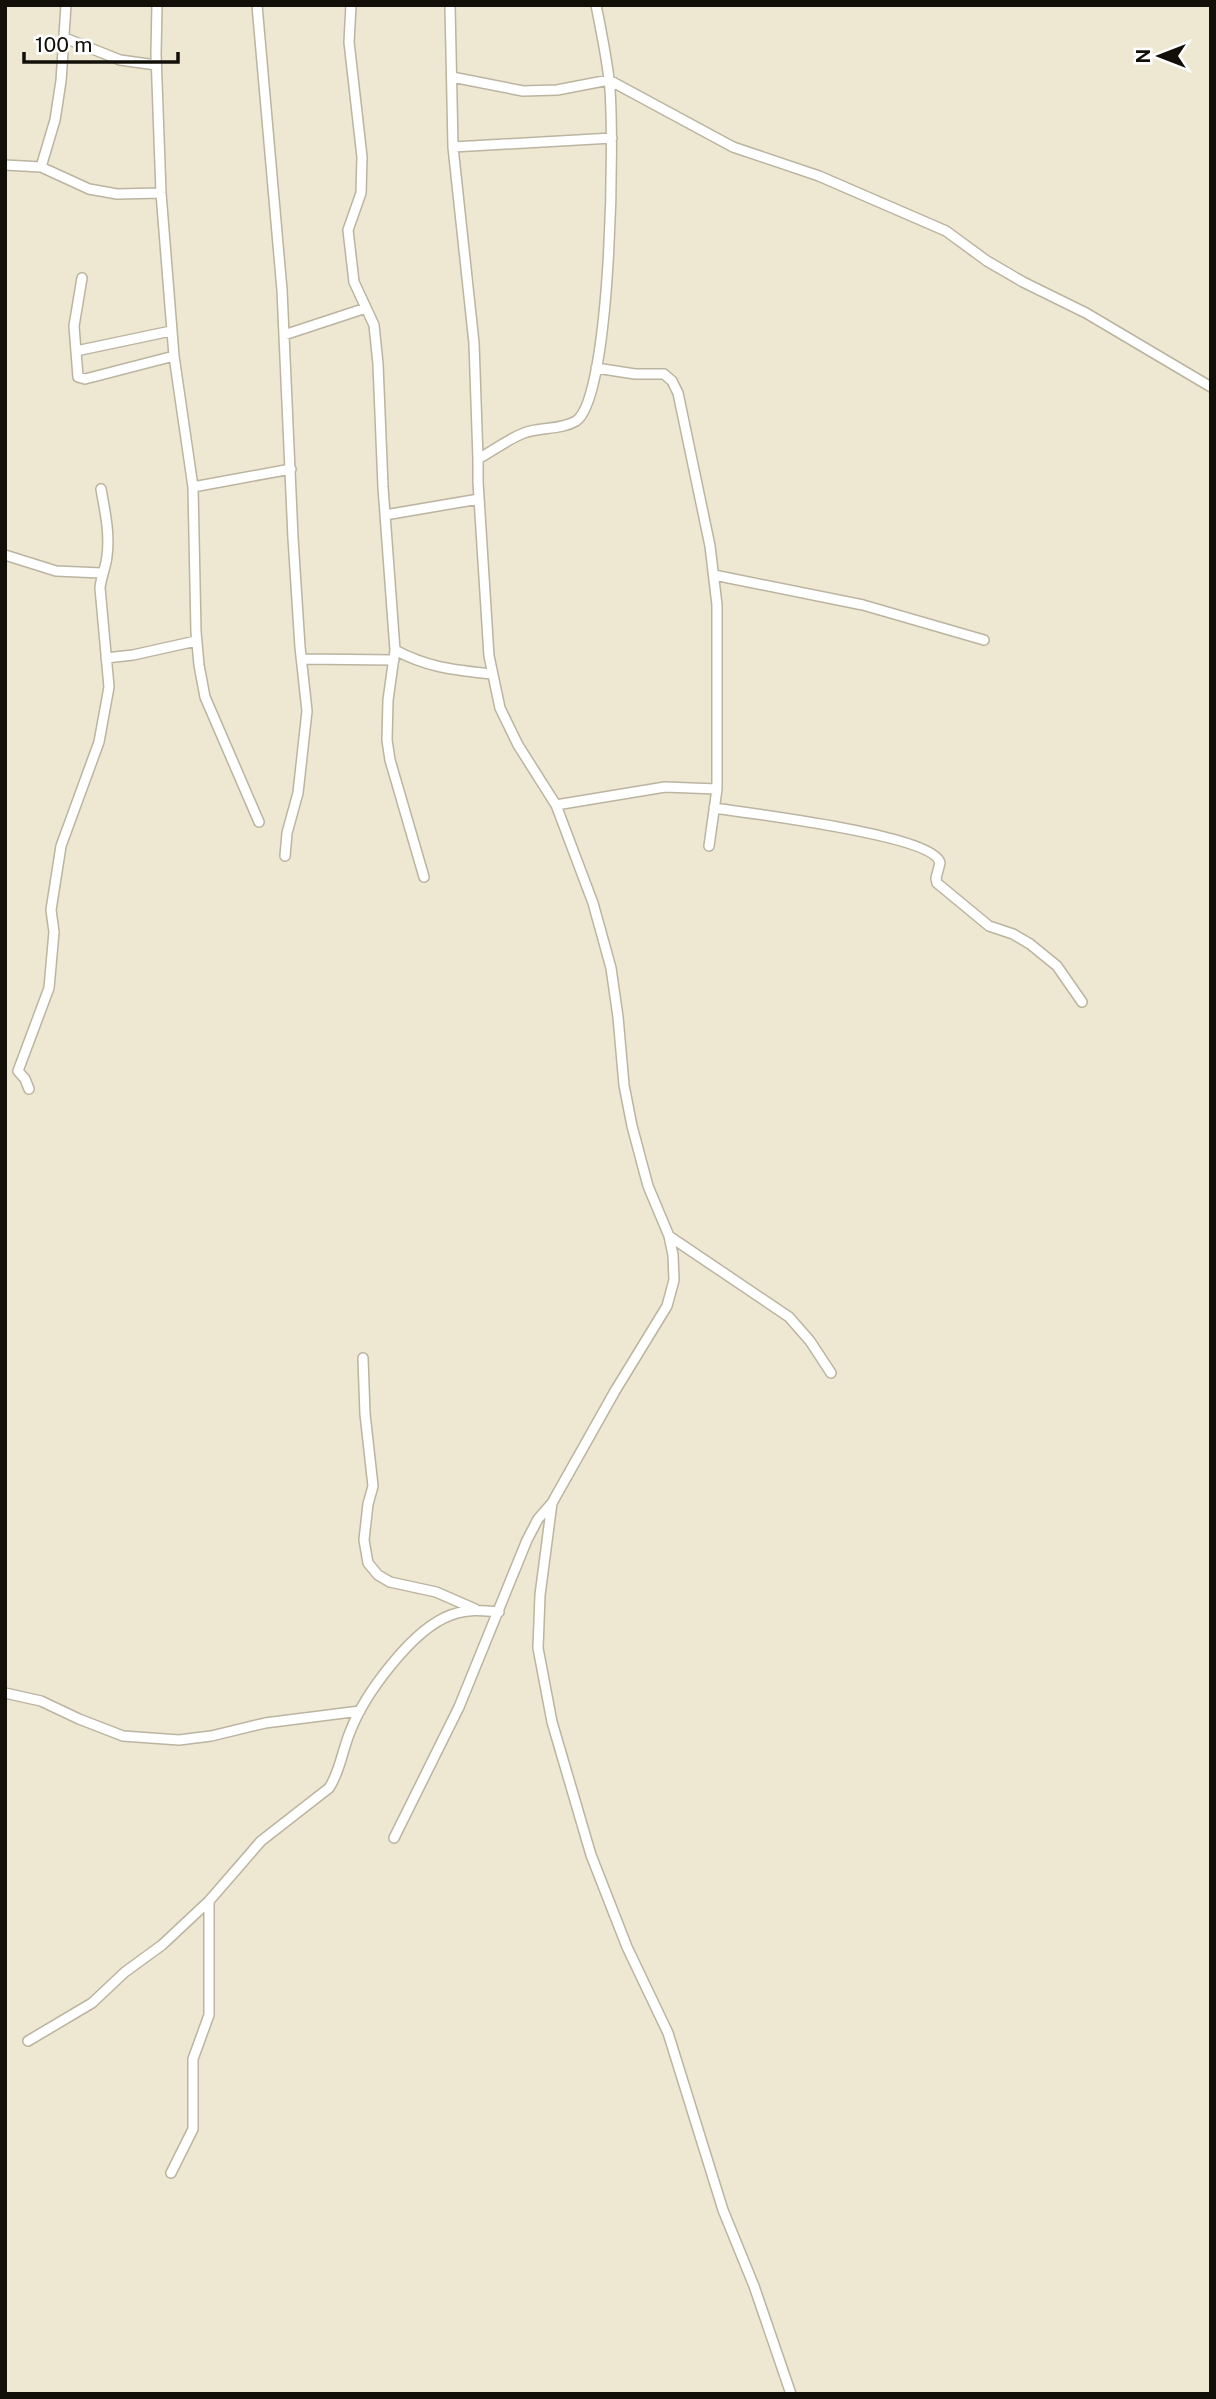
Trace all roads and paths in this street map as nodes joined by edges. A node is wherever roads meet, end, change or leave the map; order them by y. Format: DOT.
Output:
graph roads {
  1 [pos="66,5"];
  2 [pos="157,5"];
  3 [pos="257,5"];
  4 [pos="351,5"];
  5 [pos="450,5"];
  6 [pos="596,5"];
  7 [pos="65,38"];
  8 [pos="156,65"];
  9 [pos="452,77"];
  10 [pos="609,80"];
  11 [pos="612,138"];
  12 [pos="453,147"];
  13 [pos="5,165"];
  14 [pos="41,167"];
  15 [pos="161,193"];
  16 [pos="82,278"];
  17 [pos="366,308"];
  18 [pos="172,331"];
  19 [pos="284,335"];
  20 [pos="76,351"];
  21 [pos="174,355"];
  22 [pos="596,368"];
  23 [pos="1211,387"];
  24 [pos="478,459"];
  25 [pos="291,469"];
  26 [pos="193,487"];
  27 [pos="101,489"];
  28 [pos="479,499"];
  29 [pos="385,516"];
  30 [pos="5,555"];
  31 [pos="101,573"];
  32 [pos="714,575"];
  33 [pos="985,640"];
  34 [pos="197,641"];
  35 [pos="394,655"];
  36 [pos="106,658"];
  37 [pos="302,659"];
  38 [pos="492,674"];
  39 [pos="717,789"];
  40 [pos="556,805"];
  41 [pos="714,808"];
  42 [pos="259,822"];
  43 [pos="709,846"];
  44 [pos="285,856"];
  45 [pos="424,877"];
  46 [pos="1082,1002"];
  47 [pos="29,1089"];
  48 [pos="669,1236"];
  49 [pos="363,1358"];
  50 [pos="831,1373"];
  51 [pos="552,1503"];
  52 [pos="477,1609"];
  53 [pos="499,1612"];
  54 [pos="5,1693"];
  55 [pos="360,1711"];
  56 [pos="394,1838"];
  57 [pos="209,1901"];
  58 [pos="28,2041"];
  59 [pos="171,2173"];
  60 [pos="791,2394"];
  1 -- 7 [label="street"];
  2 -- 8 [label="street"];
  3 -- 19 [label="street"];
  4 -- 17 [label="street"];
  5 -- 9 [label="street"];
  6 -- 10 [label="street"];
  7 -- 8 [label="street"];
  7 -- 14 [label="street"];
  8 -- 15 [label="street"];
  9 -- 10 [label="street"];
  9 -- 12 [label="street"];
  10 -- 11 [label="street"];
  10 -- 23 [label="street"];
  11 -- 12 [label="street"];
  11 -- 22 [label="street"];
  12 -- 24 [label="street"];
  13 -- 14 [label="street"];
  14 -- 15 [label="street"];
  15 -- 18 [label="street"];
  16 -- 20 [label="street"];
  17 -- 19 [label="street"];
  17 -- 29 [label="street"];
  18 -- 20 [label="street"];
  18 -- 21 [label="street"];
  19 -- 25 [label="street"];
  20 -- 21 [label="street"];
  21 -- 26 [label="street"];
  22 -- 24 [label="street"];
  22 -- 32 [label="street"];
  24 -- 28 [label="street"];
  25 -- 26 [label="street"];
  25 -- 37 [label="street"];
  26 -- 34 [label="street"];
  27 -- 31 [label="street"];
  28 -- 29 [label="street"];
  28 -- 38 [label="street"];
  29 -- 35 [label="street"];
  30 -- 31 [label="street"];
  31 -- 36 [label="street"];
  32 -- 33 [label="street"];
  32 -- 39 [label="street"];
  34 -- 36 [label="street"];
  34 -- 42 [label="street"];
  35 -- 37 [label="street"];
  35 -- 38 [label="street"];
  35 -- 45 [label="street"];
  36 -- 47 [label="street"];
  37 -- 44 [label="street"];
  38 -- 40 [label="street"];
  39 -- 40 [label="street"];
  39 -- 41 [label="street"];
  40 -- 48 [label="street"];
  41 -- 43 [label="street"];
  41 -- 46 [label="street"];
  48 -- 50 [label="street"];
  48 -- 51 [label="street"];
  49 -- 52 [label="street"];
  51 -- 53 [label="street"];
  51 -- 60 [label="street"];
  52 -- 53 [label="street"];
  52 -- 55 [label="street"];
  53 -- 56 [label="street"];
  54 -- 55 [label="street"];
  55 -- 57 [label="street"];
  57 -- 58 [label="street"];
  57 -- 59 [label="street"];
}
